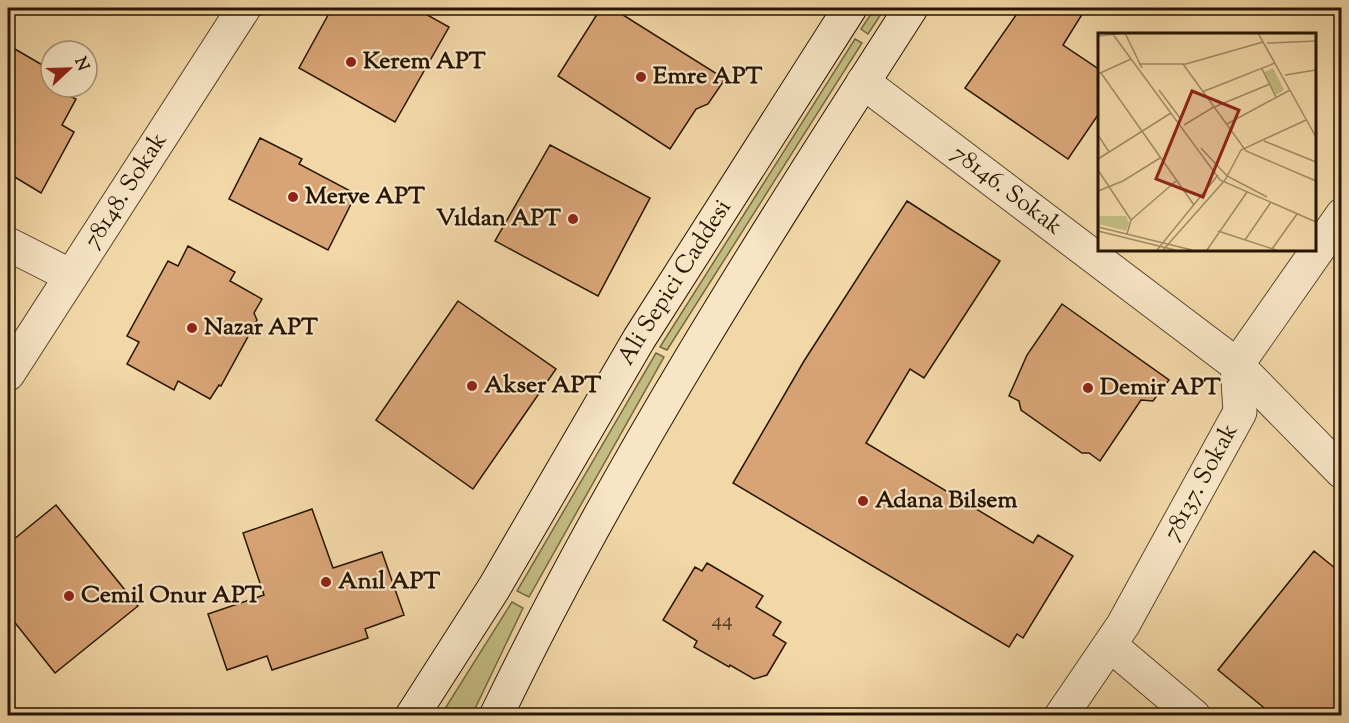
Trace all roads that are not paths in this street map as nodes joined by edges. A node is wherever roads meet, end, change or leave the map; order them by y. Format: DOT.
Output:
graph roads {
  1 [pos="244,8"];
  2 [pos="850,8"];
  3 [pos="911,8"];
  4 [pos="863,82"];
  5 [pos="1341,215"];
  6 [pos="8,244"];
  7 [pos="70,276"];
  8 [pos="1238,365"];
  9 [pos="8,374"];
  10 [pos="1341,472"];
  11 [pos="1110,645"];
  12 [pos="412,716"];
  13 [pos="496,716"];
  14 [pos="1061,716"];
  15 [pos="1194,716"];
  1 -- 7 [label="street, 78148. Sokak"];
  2 -- 12 [label="street, Ali Sepici Caddesi"];
  3 -- 4 [label="street"];
  4 -- 8 [label="street, 78146. Sokak"];
  4 -- 13 [label="street"];
  5 -- 8 [label="street"];
  6 -- 7 [label="street"];
  7 -- 9 [label="street, 78148. Sokak"];
  8 -- 10 [label="street, 78146. Sokak"];
  8 -- 11 [label="street, 78137. Sokak"];
  11 -- 14 [label="street, 78137. Sokak"];
  11 -- 15 [label="street"];
}
